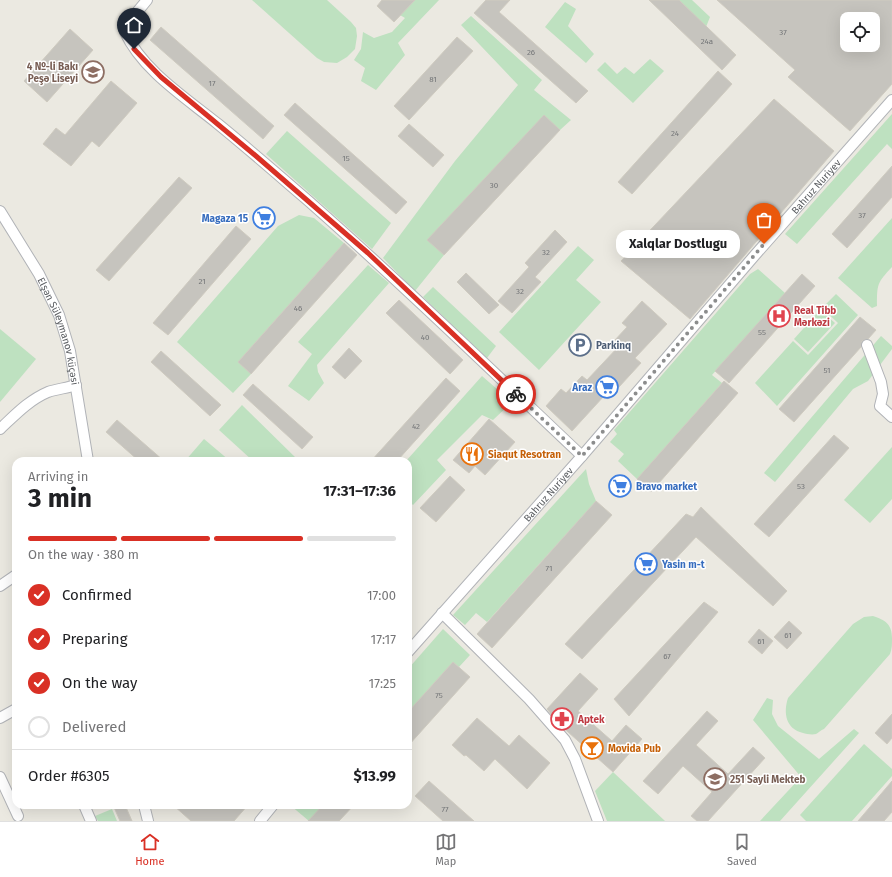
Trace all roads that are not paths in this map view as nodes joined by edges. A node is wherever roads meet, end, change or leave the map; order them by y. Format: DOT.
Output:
graph roads {
  1 [pos="147,0"];
  2 [pos="892,100"];
  3 [pos="1,213"];
  4 [pos="867,346"];
  5 [pos="76,385"];
  6 [pos="892,417"];
  7 [pos="0,429"];
  8 [pos="582,456"];
  9 [pos="87,457"];
  10 [pos="12,578"];
  11 [pos="0,586"];
  12 [pos="442,613"];
  13 [pos="412,647"];
  14 [pos="12,711"];
  15 [pos="0,718"];
  16 [pos="0,776"];
  17 [pos="12,803"];
  18 [pos="15,809"];
  19 [pos="86,809"];
  20 [pos="145,809"];
  21 [pos="270,809"];
  22 [pos="18,816"];
  23 [pos="91,821"];
  24 [pos="148,821"];
  25 [pos="260,821"];
  26 [pos="598,821"];
  1 -- 8 [label="street"];
  2 -- 8 [label="street, Bahruz Nuriyev"];
  3 -- 5 [label="street, Elşən Süleymanov küçəsi"];
  4 -- 6 [label="street"];
  5 -- 7 [label="street"];
  5 -- 9 [label="street, Elşən Süleymanov küçəsi"];
  8 -- 12 [label="street, Bahruz Nuriyev"];
  10 -- 11 [label="street"];
  12 -- 13 [label="street, Bahruz Nuriyev"];
  12 -- 26 [label="street"];
  14 -- 15 [label="street"];
  16 -- 17 [label="street"];
  18 -- 22 [label="street"];
  19 -- 23 [label="street"];
  20 -- 24 [label="street"];
  21 -- 25 [label="street"];
}
